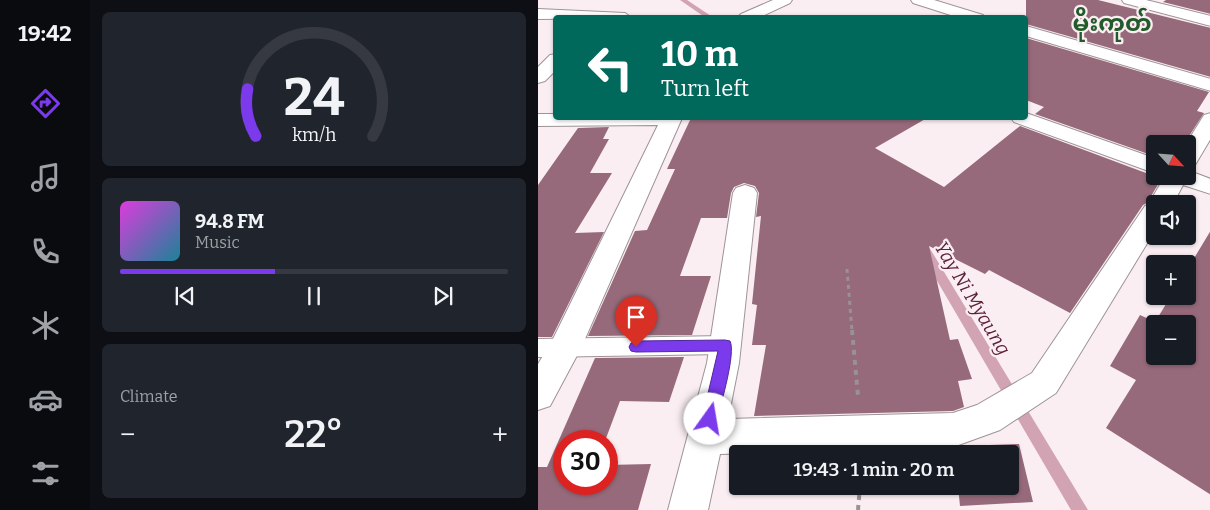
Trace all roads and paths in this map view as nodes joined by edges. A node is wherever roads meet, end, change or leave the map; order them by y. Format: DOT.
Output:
graph roads {
  1 [pos="785,0"];
  2 [pos="918,0"];
  3 [pos="1129,0"];
  4 [pos="608,4"];
  5 [pos="538,14"];
  6 [pos="557,15"];
  7 [pos="596,15"];
  8 [pos="751,15"];
  9 [pos="968,15"];
  10 [pos="1210,21"];
  11 [pos="1028,32"];
  12 [pos="551,60"];
  13 [pos="538,77"];
  14 [pos="1210,85"];
  15 [pos="1210,119"];
  16 [pos="538,120"];
  17 [pos="553,120"];
  18 [pos="670,120"];
  19 [pos="1027,120"];
  20 [pos="1196,144"];
  21 [pos="1146,163"];
  22 [pos="1196,182"];
  23 [pos="1210,187"];
  24 [pos="745,193"];
  25 [pos="1146,224"];
  26 [pos="847,269"];
  27 [pos="725,345"];
  28 [pos="538,348"];
  29 [pos="565,348"];
  30 [pos="538,396"];
  31 [pos="861,433"];
  32 [pos="706,437"];
  33 [pos="859,495"];
  34 [pos="688,510"];
  35 [pos="858,510"];
  1 -- 8 [label="street"];
  2 -- 9 [label="street"];
  3 -- 10 [label="street"];
  4 -- 7 [label="street"];
  5 -- 6 [label="street"];
  11 -- 14 [label="street"];
  12 -- 13 [label="street"];
  15 -- 20 [label="street"];
  16 -- 17 [label="street"];
  18 -- 29 [label="street"];
  19 -- 21 [label="street"];
  22 -- 23 [label="street"];
  24 -- 27 [label="street"];
  25 -- 31 [label="street"];
  26 -- 31 [label="path"];
  27 -- 29 [label="lane"];
  27 -- 32 [label="street"];
  28 -- 29 [label="lane"];
  29 -- 30 [label="street"];
  31 -- 32 [label="street"];
  32 -- 34 [label="street"];
  33 -- 35 [label="path"];
}
